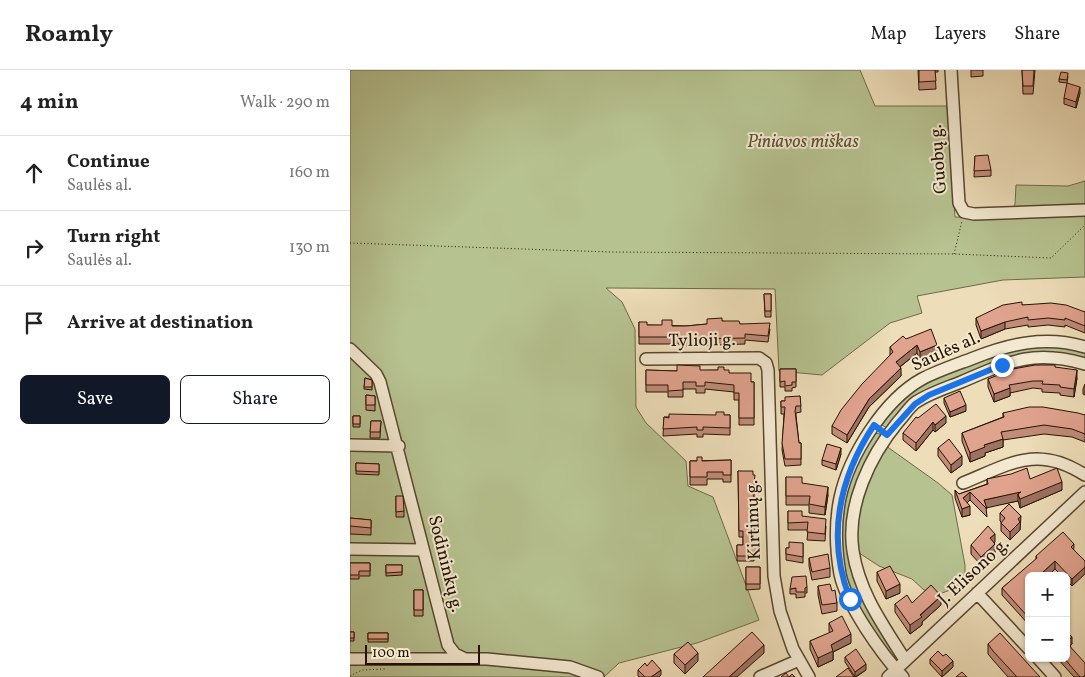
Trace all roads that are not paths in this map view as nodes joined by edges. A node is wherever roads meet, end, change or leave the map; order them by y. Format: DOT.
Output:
graph roads {
  1 [pos="951,70"];
  2 [pos="1085,210"];
  3 [pos="1085,347"];
  4 [pos="350,349"];
  5 [pos="759,358"];
  6 [pos="646,359"];
  7 [pos="1085,364"];
  8 [pos="874,425"];
  9 [pos="887,435"];
  10 [pos="350,445"];
  11 [pos="399,446"];
  12 [pos="1085,475"];
  13 [pos="963,484"];
  14 [pos="1085,492"];
  15 [pos="350,549"];
  16 [pos="424,550"];
  17 [pos="977,593"];
  18 [pos="1025,645"];
  19 [pos="350,659"];
  20 [pos="465,659"];
  21 [pos="799,660"];
  22 [pos="905,660"];
  23 [pos="1042,662"];
  24 [pos="895,674"];
  25 [pos="598,677"];
  26 [pos="760,677"];
  27 [pos="809,677"];
  28 [pos="1055,677"];
  1 -- 2 [label="street, Guobų g."];
  3 -- 8 [label="street, Saulės al."];
  4 -- 11 [label="street, Sodininkų g."];
  5 -- 6 [label="street, Tylioji g."];
  5 -- 21 [label="street, Kirtimų g."];
  7 -- 9 [label="street, Saulės al."];
  8 -- 9 [label="street"];
  8 -- 24 [label="street, Saulės al."];
  9 -- 22 [label="street, Saulės al."];
  10 -- 11 [label="street"];
  11 -- 16 [label="street, Sodininkų g."];
  12 -- 13 [label="street"];
  14 -- 17 [label="street, J. Elisono g."];
  15 -- 16 [label="street"];
  16 -- 20 [label="street, Sodininkų g."];
  17 -- 18 [label="street"];
  17 -- 22 [label="street, J. Elisono g."];
  19 -- 20 [label="street"];
  20 -- 25 [label="street"];
  21 -- 26 [label="street"];
  21 -- 27 [label="street, Kirtimų g."];
  22 -- 24 [label="street, J. Elisono g."];
  23 -- 28 [label="street"];
}
